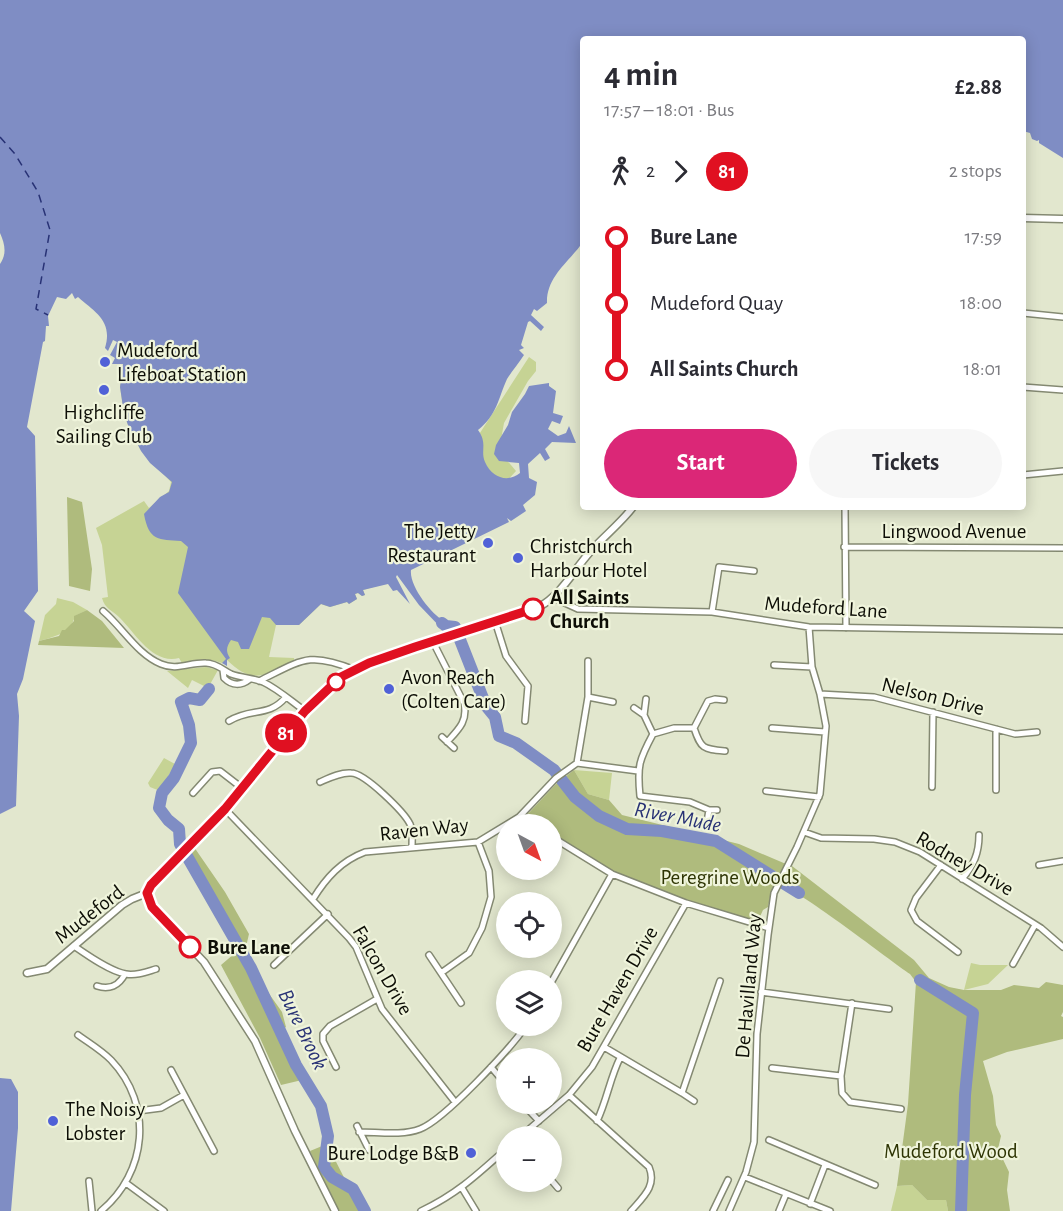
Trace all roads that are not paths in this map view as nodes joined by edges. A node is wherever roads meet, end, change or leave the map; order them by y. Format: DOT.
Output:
graph roads {
  1 [pos="1026,218"];
  2 [pos="1063,219"];
  3 [pos="1026,313"];
  4 [pos="1063,317"];
  5 [pos="1026,387"];
  6 [pos="1063,390"];
  7 [pos="1063,471"];
  8 [pos="1026,475"];
  9 [pos="631,510"];
  10 [pos="845,510"];
  11 [pos="844,547"];
  12 [pos="1063,548"];
  13 [pos="754,571"];
  14 [pos="554,598"];
  15 [pos="103,611"];
  16 [pos="712,612"];
  17 [pos="495,621"];
  18 [pos="808,627"];
  19 [pos="846,628"];
  20 [pos="1063,631"];
  21 [pos="433,642"];
  22 [pos="588,661"];
  23 [pos="774,665"];
  24 [pos="812,667"];
  25 [pos="223,670"];
  26 [pos="355,670"];
  27 [pos="250,679"];
  28 [pos="260,681"];
  29 [pos="820,694"];
  30 [pos="286,697"];
  31 [pos="588,697"];
  32 [pos="646,699"];
  33 [pos="724,700"];
  34 [pos="613,702"];
  35 [pos="634,708"];
  36 [pos="305,711"];
  37 [pos="933,712"];
  38 [pos="644,716"];
  39 [pos="229,721"];
  40 [pos="525,721"];
  41 [pos="694,728"];
  42 [pos="772,728"];
  43 [pos="996,729"];
  44 [pos="825,732"];
  45 [pos="1037,732"];
  46 [pos="653,734"];
  47 [pos="442,737"];
  48 [pos="447,742"];
  49 [pos="454,748"];
  50 [pos="725,751"];
  51 [pos="577,763"];
  52 [pos="638,771"];
  53 [pos="320,782"];
  54 [pos="932,787"];
  55 [pos="242,788"];
  56 [pos="996,790"];
  57 [pos="766,791"];
  58 [pos="194,793"];
  59 [pos="819,797"];
  60 [pos="225,809"];
  61 [pos="709,810"];
  62 [pos="717,810"];
  63 [pos="522,814"];
  64 [pos="707,822"];
  65 [pos="496,831"];
  66 [pos="804,832"];
  67 [pos="979,835"];
  68 [pos="478,842"];
  69 [pos="562,843"];
  70 [pos="412,848"];
  71 [pos="1063,861"];
  72 [pos="941,865"];
  73 [pos="1039,865"];
  74 [pos="612,874"];
  75 [pos="962,879"];
  76 [pos="147,893"];
  77 [pos="313,899"];
  78 [pos="686,903"];
  79 [pos="328,914"];
  80 [pos="1035,924"];
  81 [pos="769,928"];
  82 [pos="75,946"];
  83 [pos="1063,947"];
  84 [pos="957,952"];
  85 [pos="429,955"];
  86 [pos="1013,964"];
  87 [pos="274,965"];
  88 [pos="156,969"];
  89 [pos="558,970"];
  90 [pos="27,973"];
  91 [pos="441,973"];
  92 [pos="125,974"];
  93 [pos="720,981"];
  94 [pos="97,986"];
  95 [pos="761,992"];
  96 [pos="377,999"];
  97 [pos="461,1003"];
  98 [pos="852,1004"];
  99 [pos="889,1009"];
  100 [pos="78,1035"];
  101 [pos="519,1036"];
  102 [pos="85,1040"];
  103 [pos="81,1046"];
  104 [pos="604,1047"];
  105 [pos="620,1058"];
  106 [pos="336,1067"];
  107 [pos="490,1067"];
  108 [pos="772,1068"];
  109 [pos="171,1070"];
  110 [pos="496,1074"];
  111 [pos="841,1076"];
  112 [pos="682,1093"];
  113 [pos="184,1095"];
  114 [pos="569,1095"];
  115 [pos="694,1101"];
  116 [pos="455,1102"];
  117 [pos="901,1109"];
  118 [pos="138,1111"];
  119 [pos="532,1114"];
  120 [pos="539,1121"];
  121 [pos="597,1121"];
  122 [pos="533,1126"];
  123 [pos="769,1140"];
  124 [pos="369,1150"];
  125 [pos="214,1151"];
  126 [pos="496,1158"];
  127 [pos="825,1165"];
  128 [pos="744,1177"];
  129 [pos="728,1180"];
  130 [pos="88,1181"];
  131 [pos="126,1183"];
  132 [pos="875,1185"];
  133 [pos="462,1188"];
  134 [pos="786,1194"];
  135 [pos="810,1204"];
  136 [pos="92,1211"];
  137 [pos="101,1211"];
  138 [pos="164,1211"];
  139 [pos="334,1211"];
  140 [pos="421,1211"];
  141 [pos="476,1211"];
  142 [pos="631,1211"];
  143 [pos="713,1211"];
  144 [pos="729,1211"];
  145 [pos="779,1211"];
  146 [pos="830,1211"];
  1 -- 2 [label="street"];
  3 -- 4 [label="street"];
  5 -- 6 [label="street"];
  7 -- 8 [label="street"];
  9 -- 14 [label="street, Mudeford"];
  10 -- 11 [label="street"];
  11 -- 12 [label="street, Lingwood Avenue"];
  11 -- 19 [label="street"];
  13 -- 16 [label="street"];
  14 -- 16 [label="street, Mudeford Lane"];
  14 -- 17 [label="street, Mudeford"];
  15 -- 25 [label="street"];
  16 -- 18 [label="street, Mudeford Lane"];
  17 -- 21 [label="street, Mudeford"];
  17 -- 40 [label="street"];
  18 -- 19 [label="street, Mudeford Lane"];
  18 -- 24 [label="street, De Havilland Way"];
  19 -- 20 [label="street, Mudeford Lane"];
  21 -- 26 [label="street, Mudeford"];
  21 -- 48 [label="street"];
  22 -- 31 [label="street"];
  23 -- 24 [label="street"];
  24 -- 29 [label="street, De Havilland Way"];
  25 -- 27 [label="street"];
  25 -- 27 [label="street"];
  26 -- 28 [label="street"];
  26 -- 36 [label="street, Mudeford"];
  27 -- 28 [label="street"];
  28 -- 30 [label="street"];
  29 -- 37 [label="street, Nelson Drive"];
  29 -- 44 [label="street, De Havilland Way"];
  30 -- 36 [label="street"];
  30 -- 39 [label="street"];
  31 -- 34 [label="street"];
  31 -- 51 [label="street"];
  32 -- 38 [label="street"];
  33 -- 41 [label="street"];
  35 -- 38 [label="street"];
  36 -- 55 [label="street, Mudeford"];
  37 -- 43 [label="street, Nelson Drive"];
  37 -- 54 [label="street"];
  38 -- 46 [label="street"];
  41 -- 46 [label="street"];
  41 -- 50 [label="street"];
  42 -- 44 [label="street"];
  43 -- 45 [label="street, Nelson Drive"];
  43 -- 56 [label="street"];
  44 -- 59 [label="street, De Havilland Way"];
  46 -- 52 [label="street"];
  47 -- 48 [label="street"];
  48 -- 49 [label="street"];
  51 -- 52 [label="street"];
  51 -- 63 [label="street, Raven Way"];
  52 -- 61 [label="street"];
  53 -- 70 [label="street"];
  55 -- 58 [label="street"];
  55 -- 60 [label="street, Mudeford"];
  57 -- 59 [label="street"];
  59 -- 66 [label="street, De Havilland Way"];
  60 -- 76 [label="street, Mudeford"];
  60 -- 77 [label="street, Falcon Drive"];
  61 -- 62 [label="street"];
  61 -- 64 [label="street"];
  65 -- 68 [label="street, Raven Way"];
  66 -- 72 [label="street, Rodney Drive"];
  66 -- 81 [label="street, De Havilland Way"];
  67 -- 75 [label="street"];
  68 -- 70 [label="street, Raven Way"];
  68 -- 91 [label="street"];
  69 -- 74 [label="street"];
  70 -- 77 [label="street, Raven Way"];
  71 -- 73 [label="street"];
  72 -- 75 [label="street, Rodney Drive"];
  72 -- 84 [label="street"];
  74 -- 78 [label="street"];
  74 -- 89 [label="street"];
  75 -- 80 [label="street, Rodney Drive"];
  76 -- 82 [label="street, Mudeford"];
  76 -- 139 [label="street"];
  77 -- 79 [label="street, Falcon Drive"];
  78 -- 81 [label="street"];
  78 -- 104 [label="street, Bure Haven Drive"];
  79 -- 87 [label="street"];
  79 -- 96 [label="street, Falcon Drive"];
  80 -- 83 [label="street, Rodney Drive"];
  80 -- 86 [label="street"];
  81 -- 95 [label="street, De Havilland Way"];
  82 -- 90 [label="street, Mudeford"];
  82 -- 92 [label="street"];
  85 -- 91 [label="street"];
  88 -- 92 [label="street"];
  91 -- 97 [label="street"];
  92 -- 94 [label="street"];
  93 -- 112 [label="street"];
  95 -- 98 [label="street"];
  95 -- 128 [label="street, De Havilland Way"];
  96 -- 106 [label="street"];
  96 -- 116 [label="street, Falcon Drive"];
  98 -- 99 [label="street"];
  98 -- 111 [label="street"];
  100 -- 102 [label="street"];
  101 -- 107 [label="street"];
  102 -- 103 [label="street"];
  102 -- 118 [label="street"];
  104 -- 105 [label="street"];
  104 -- 114 [label="street, Bure Haven Drive"];
  105 -- 112 [label="street"];
  105 -- 121 [label="street, Bure Haven Drive"];
  107 -- 110 [label="street"];
  107 -- 116 [label="street"];
  108 -- 111 [label="street"];
  109 -- 113 [label="street"];
  111 -- 117 [label="street"];
  112 -- 115 [label="street"];
  113 -- 118 [label="street"];
  113 -- 125 [label="street"];
  114 -- 120 [label="street, Bure Haven Drive"];
  114 -- 121 [label="street"];
  116 -- 124 [label="street"];
  118 -- 131 [label="street"];
  119 -- 120 [label="street"];
  120 -- 122 [label="street, Bure Haven Drive"];
  121 -- 142 [label="street"];
  123 -- 127 [label="street"];
  126 -- 133 [label="street"];
  127 -- 132 [label="street"];
  127 -- 135 [label="street"];
  128 -- 134 [label="street"];
  128 -- 144 [label="street, De Havilland Way"];
  129 -- 143 [label="street"];
  130 -- 136 [label="street"];
  131 -- 137 [label="street"];
  131 -- 138 [label="street"];
  133 -- 140 [label="street"];
  133 -- 141 [label="street"];
  134 -- 135 [label="street"];
  134 -- 145 [label="street"];
  135 -- 146 [label="street"];
}
